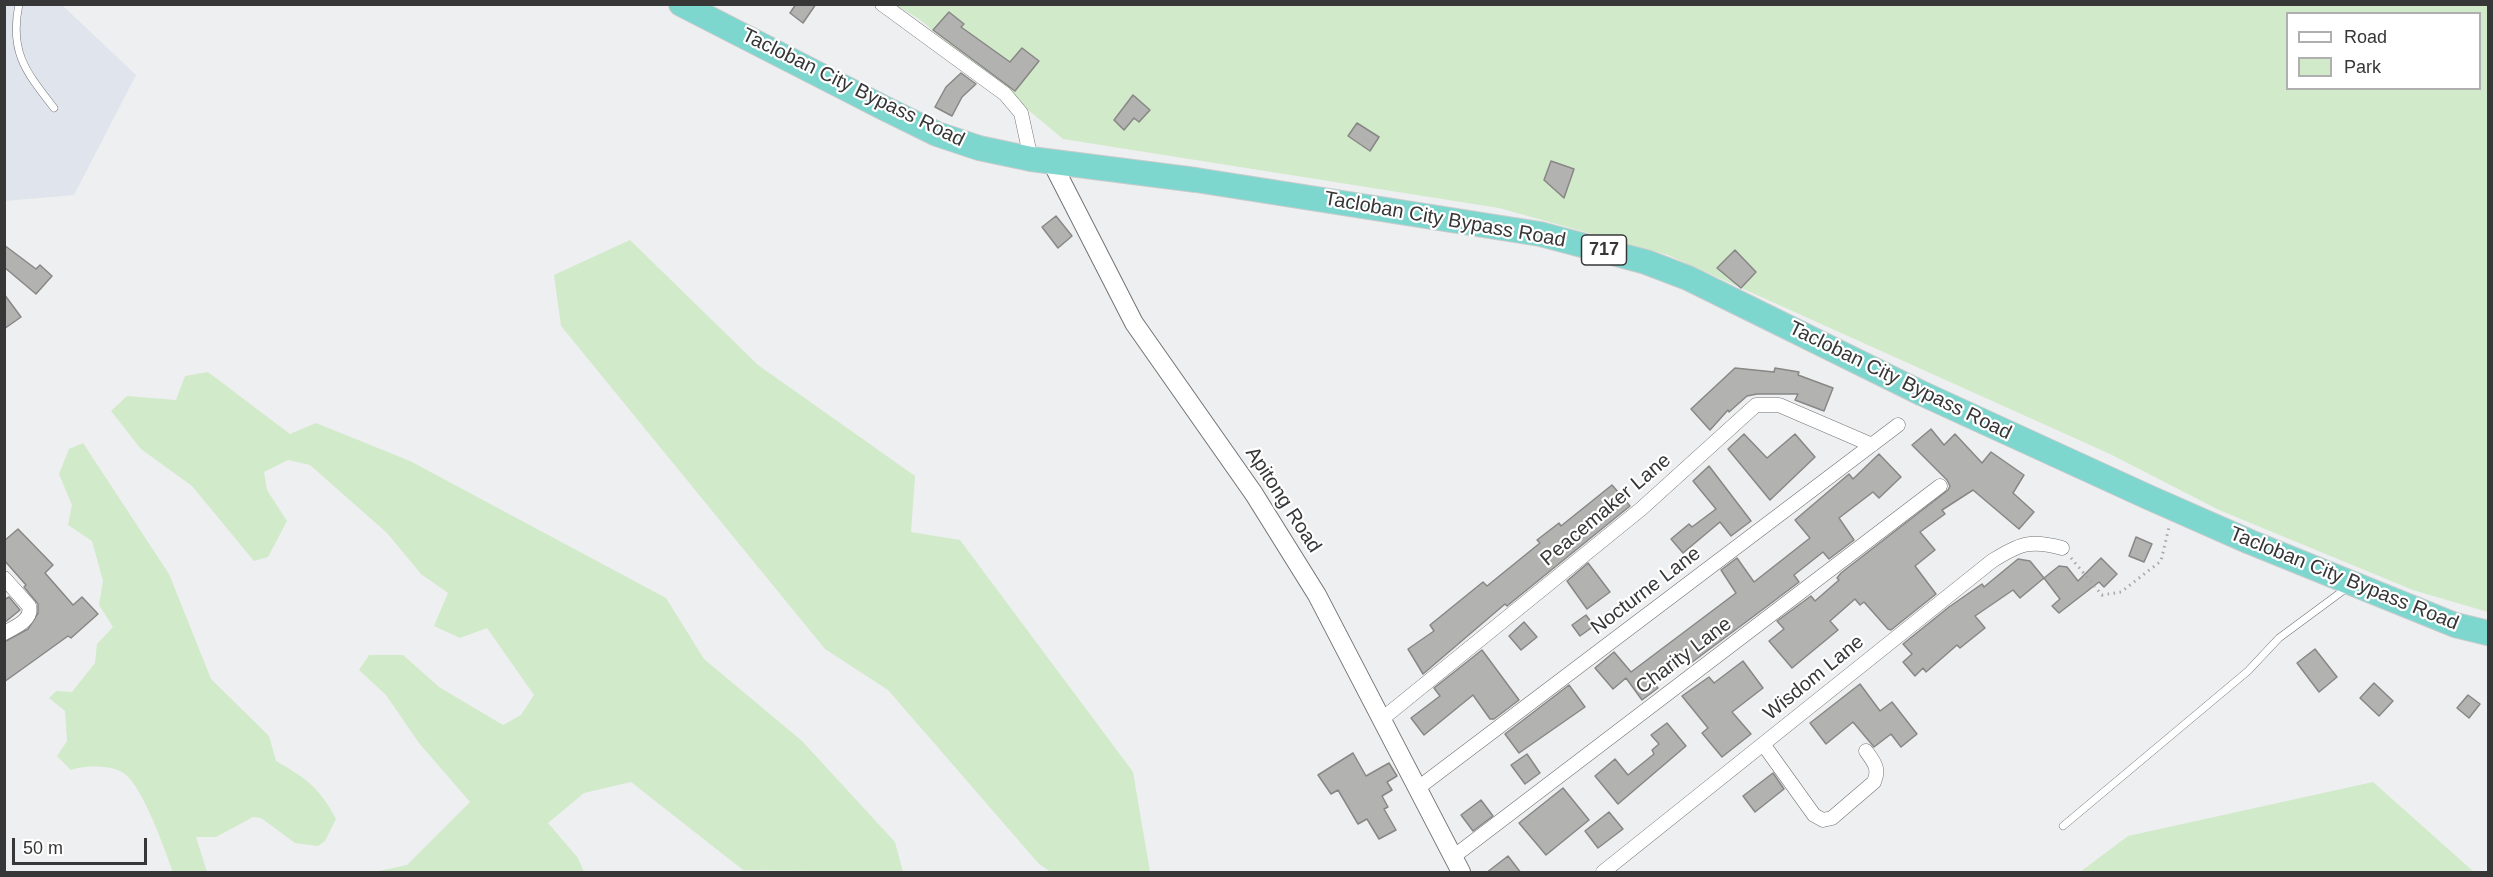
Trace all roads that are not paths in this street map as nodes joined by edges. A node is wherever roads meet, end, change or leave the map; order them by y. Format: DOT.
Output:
graph roads {
  1 [pos="19,4"];
  2 [pos="681,4"];
  3 [pos="882,4"];
  4 [pos="54,108"];
  5 [pos="1041,160"];
  6 [pos="1898,425"];
  7 [pos="1872,445"];
  8 [pos="1940,486"];
  9 [pos="2062,548"];
  10 [pos="4,578"];
  11 [pos="2353,583"];
  12 [pos="4,633"];
  13 [pos="2488,633"];
  14 [pos="1382,719"];
  15 [pos="1762,744"];
  16 [pos="1866,751"];
  17 [pos="1418,788"];
  18 [pos="2063,826"];
  19 [pos="1457,865"];
  20 [pos="1603,873"];
  1 -- 4 [label="lane"];
  2 -- 5 [label="highway, Tacloban City Bypass Road / 717"];
  3 -- 5 [label="street"];
  5 -- 11 [label="highway, Tacloban City Bypass Road / 717"];
  5 -- 14 [label="street, Apitong Road"];
  6 -- 7 [label="street, Nocturne Lane"];
  7 -- 14 [label="street, Peacemaker Lane"];
  7 -- 17 [label="street, Nocturne Lane"];
  8 -- 19 [label="street, Charity Lane"];
  9 -- 15 [label="street, Wisdom Lane"];
  10 -- 12 [label="street"];
  11 -- 13 [label="highway, Tacloban City Bypass Road / 717"];
  11 -- 18 [label="lane"];
  14 -- 17 [label="street, Apitong Road"];
  15 -- 16 [label="street"];
  15 -- 20 [label="street, Wisdom Lane"];
  17 -- 19 [label="street, Apitong Road"];
}
